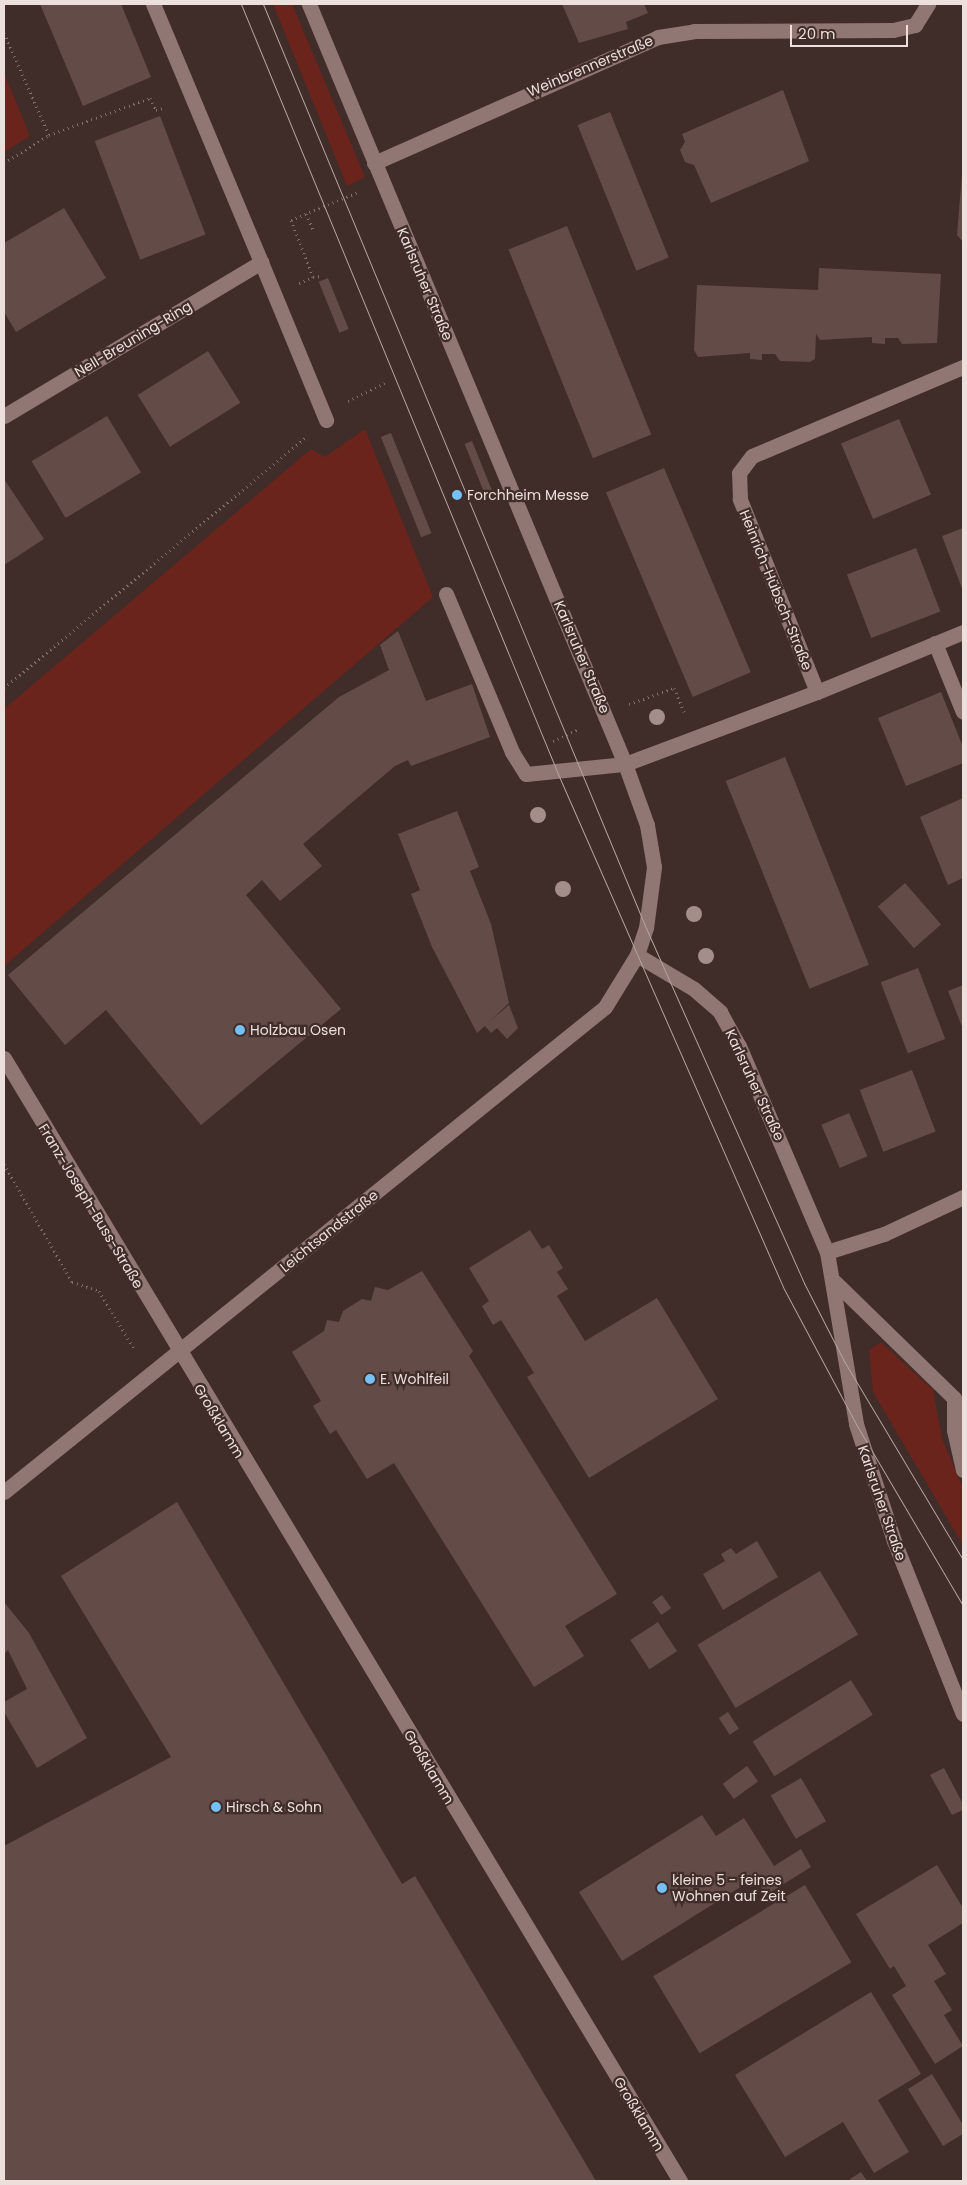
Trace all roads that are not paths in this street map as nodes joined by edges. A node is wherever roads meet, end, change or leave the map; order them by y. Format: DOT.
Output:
graph roads {
  1 [pos="153,4"];
  2 [pos="309,4"];
  3 [pos="928,4"];
  4 [pos="374,163"];
  5 [pos="261,262"];
  6 [pos="963,367"];
  7 [pos="4,416"];
  8 [pos="326,420"];
  9 [pos="446,594"];
  10 [pos="963,632"];
  11 [pos="935,643"];
  12 [pos="817,692"];
  13 [pos="963,712"];
  14 [pos="625,764"];
  15 [pos="637,955"];
  16 [pos="4,1058"];
  17 [pos="963,1198"];
  18 [pos="827,1252"];
  19 [pos="835,1282"];
  20 [pos="178,1353"];
  21 [pos="959,1402"];
  22 [pos="963,1470"];
  23 [pos="4,1492"];
  24 [pos="963,1714"];
  25 [pos="680,2181"];
  1 -- 5 [label="street"];
  2 -- 4 [label="street, Karlsruher Straße"];
  3 -- 4 [label="street, Weinbrennerstraße"];
  4 -- 14 [label="street, Karlsruher Straße"];
  5 -- 7 [label="street, Nell-Breuning-Ring"];
  5 -- 8 [label="street"];
  6 -- 12 [label="street, Heinrich-Hübsch-Straße"];
  9 -- 14 [label="street"];
  10 -- 11 [label="street"];
  11 -- 12 [label="street"];
  11 -- 13 [label="street"];
  12 -- 14 [label="street"];
  14 -- 15 [label="street, Karlsruher Straße"];
  15 -- 18 [label="street, Karlsruher Straße"];
  15 -- 20 [label="street, Leichtsandstraße"];
  16 -- 20 [label="street, Franz-Joseph-Buss-Straße"];
  17 -- 18 [label="street"];
  18 -- 19 [label="street, Karlsruher Straße"];
  19 -- 21 [label="street"];
  19 -- 24 [label="street, Karlsruher Straße"];
  20 -- 23 [label="street, Leichtsandstraße"];
  20 -- 25 [label="street, Großklamm"];
  21 -- 22 [label="street"];
}
